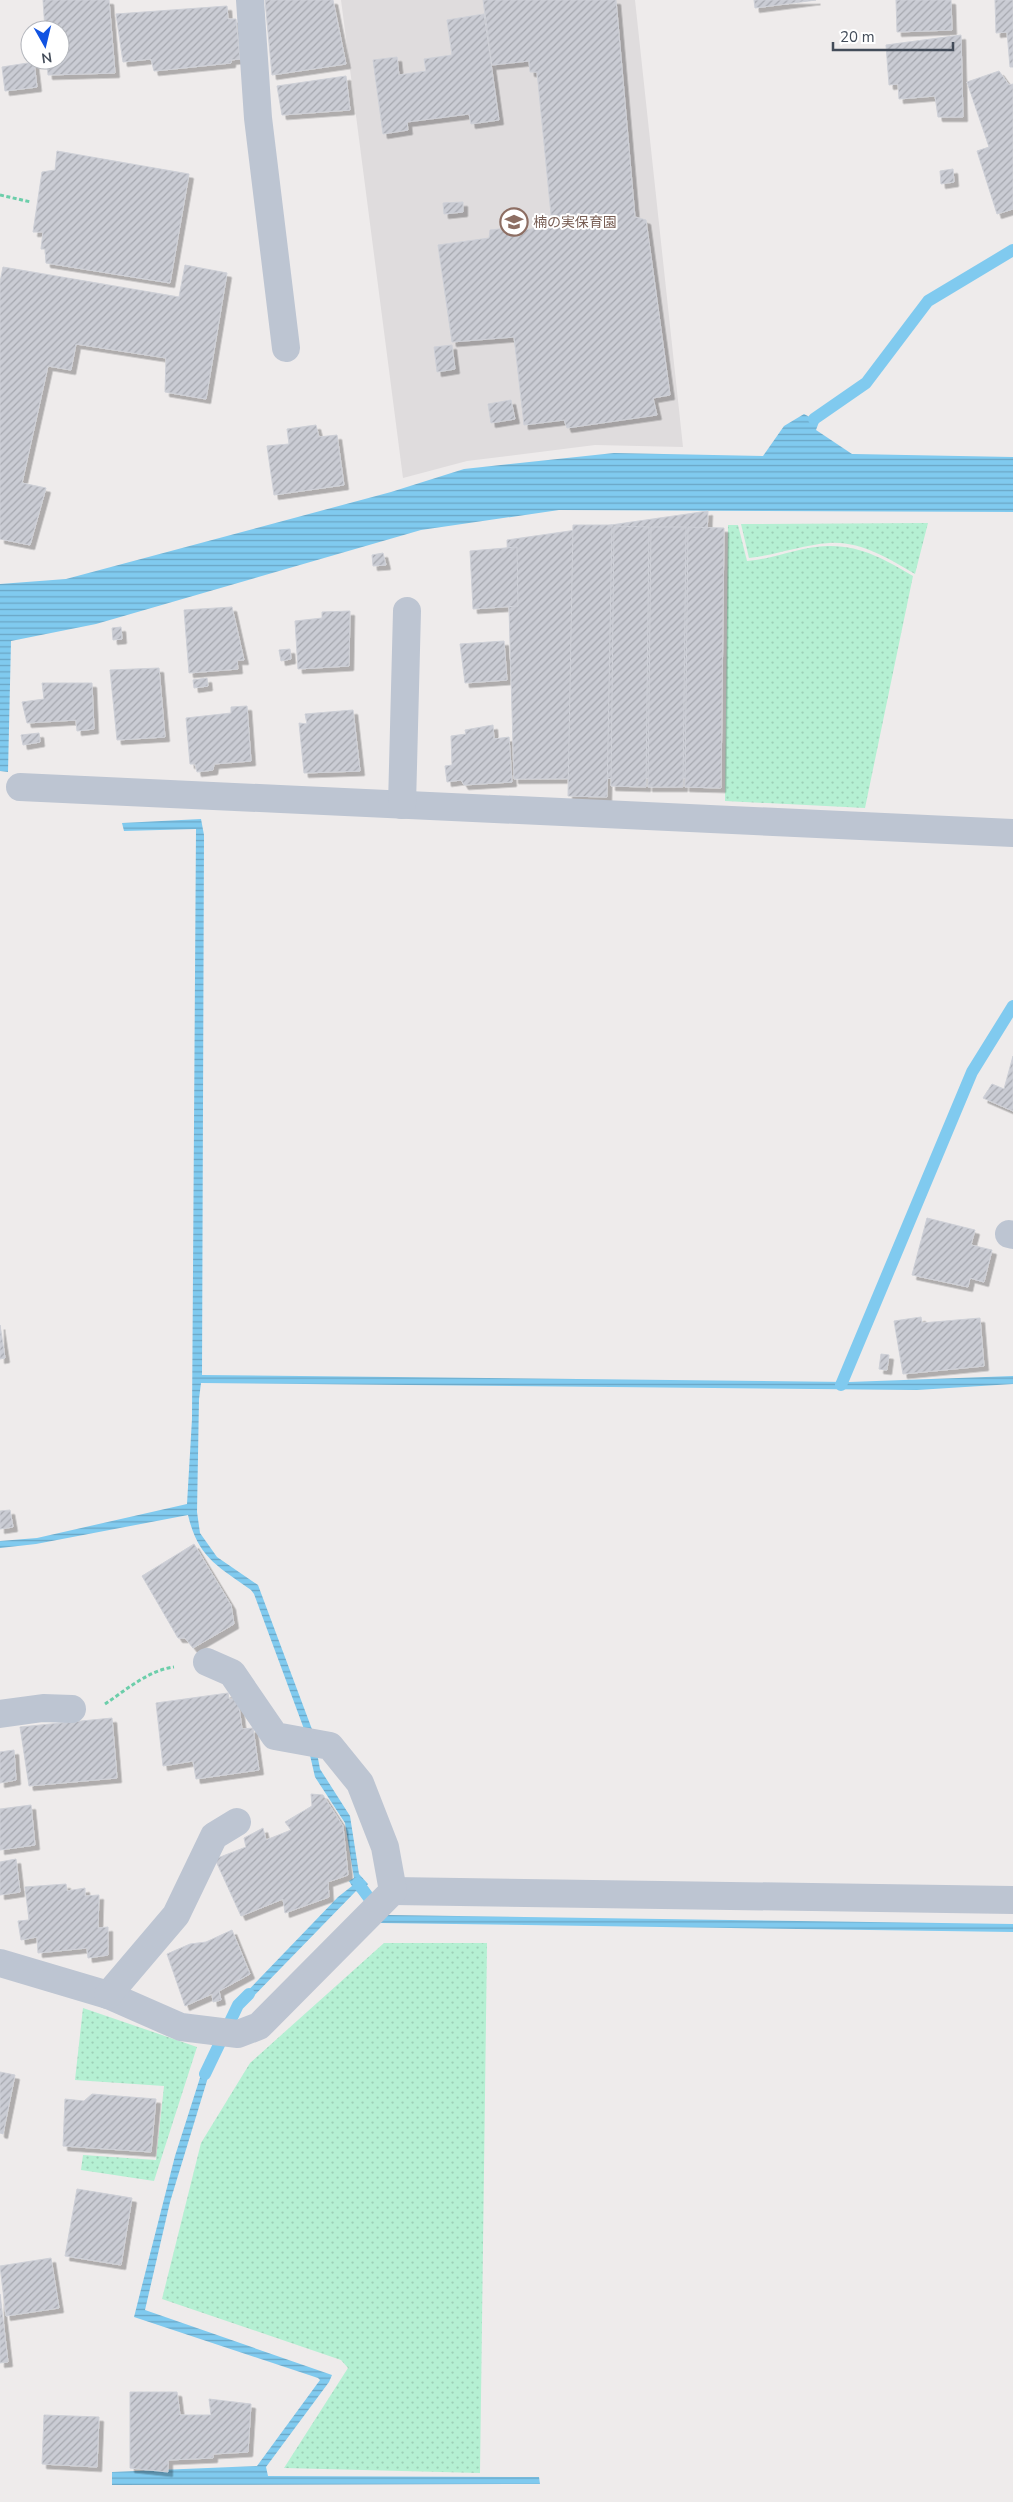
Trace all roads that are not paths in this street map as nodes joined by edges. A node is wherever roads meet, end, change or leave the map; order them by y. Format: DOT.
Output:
graph roads {
  1 [pos="250,0"];
  2 [pos="286,348"];
  3 [pos="407,611"];
  4 [pos="20,787"];
  5 [pos="402,805"];
  6 [pos="1013,834"];
  7 [pos="207,1662"];
  8 [pos="72,1709"];
  9 [pos="0,1714"];
  10 [pos="237,1822"];
  11 [pos="393,1891"];
  12 [pos="1013,1900"];
  13 [pos="0,1963"];
  14 [pos="108,1996"];
  1 -- 2 [label="street"];
  3 -- 5 [label="street"];
  4 -- 5 [label="street"];
  5 -- 6 [label="street"];
  7 -- 11 [label="street"];
  8 -- 9 [label="street"];
  10 -- 14 [label="street"];
  11 -- 12 [label="street"];
  11 -- 14 [label="street"];
  13 -- 14 [label="street"];
}
